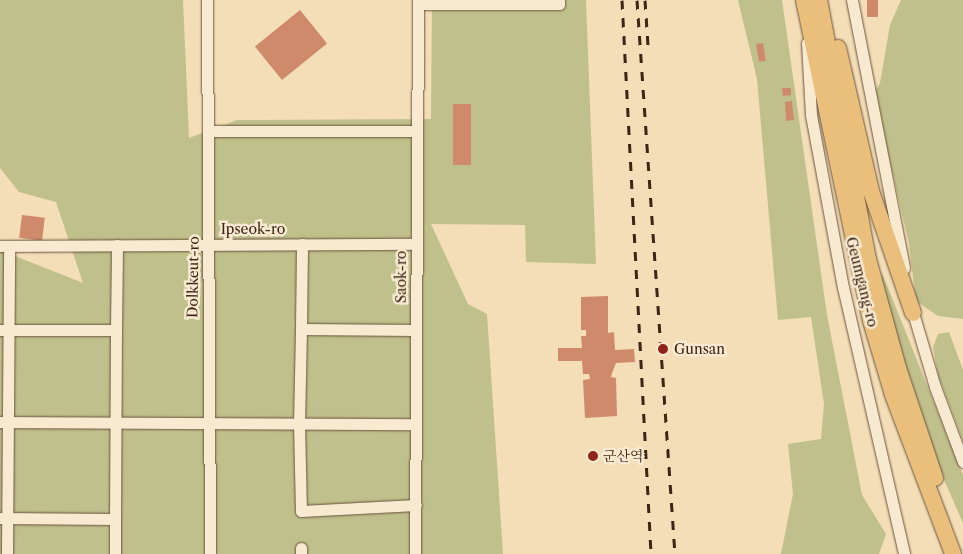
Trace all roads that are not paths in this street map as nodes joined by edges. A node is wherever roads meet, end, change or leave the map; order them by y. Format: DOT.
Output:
graph roads {
  1 [pos="206,0"];
  2 [pos="559,0"];
  3 [pos="828,0"];
  4 [pos="852,0"];
  5 [pos="418,2"];
  6 [pos="473,2"];
  7 [pos="809,3"];
  8 [pos="210,131"];
  9 [pos="417,131"];
  10 [pos="302,244"];
  11 [pos="416,244"];
  12 [pos="116,245"];
  13 [pos="210,245"];
  14 [pos="4,246"];
  15 [pos="913,313"];
  16 [pos="302,328"];
  17 [pos="4,330"];
  18 [pos="116,330"];
  19 [pos="416,330"];
  20 [pos="5,422"];
  21 [pos="115,423"];
  22 [pos="209,424"];
  23 [pos="299,424"];
  24 [pos="416,424"];
  25 [pos="963,462"];
  26 [pos="416,506"];
  27 [pos="5,518"];
  28 [pos="115,519"];
  29 [pos="956,546"];
  30 [pos="7,554"];
  31 [pos="115,554"];
  32 [pos="210,554"];
  33 [pos="415,554"];
  34 [pos="904,554"];
  1 -- 8 [label="street, Dolkkeut-ro"];
  2 -- 6 [label="street"];
  3 -- 15 [label="highway"];
  4 -- 15 [label="street"];
  5 -- 6 [label="street"];
  5 -- 9 [label="street, Saok-ro"];
  7 -- 29 [label="highway, Geumgang-ro"];
  7 -- 34 [label="street"];
  8 -- 9 [label="street"];
  8 -- 13 [label="street, Dolkkeut-ro"];
  9 -- 11 [label="street, Saok-ro"];
  10 -- 11 [label="street, Ipseok-ro"];
  10 -- 13 [label="street, Ipseok-ro"];
  10 -- 16 [label="street"];
  11 -- 19 [label="street, Saok-ro"];
  12 -- 13 [label="street, Ipseok-ro"];
  12 -- 14 [label="street, Ipseok-ro"];
  12 -- 18 [label="street"];
  13 -- 22 [label="street, Dolkkeut-ro"];
  14 -- 17 [label="street"];
  15 -- 25 [label="street"];
  16 -- 19 [label="street"];
  16 -- 23 [label="street"];
  17 -- 18 [label="street"];
  17 -- 20 [label="street"];
  18 -- 21 [label="street"];
  19 -- 24 [label="street, Saok-ro"];
  20 -- 21 [label="street"];
  20 -- 27 [label="street"];
  21 -- 22 [label="street"];
  21 -- 28 [label="street"];
  22 -- 23 [label="street"];
  22 -- 32 [label="street, Dolkkeut-ro"];
  23 -- 24 [label="street"];
  23 -- 26 [label="street"];
  24 -- 26 [label="street, Saok-ro"];
  26 -- 33 [label="street, Saok-ro"];
  27 -- 28 [label="street"];
  27 -- 30 [label="street"];
  28 -- 31 [label="street"];
}
